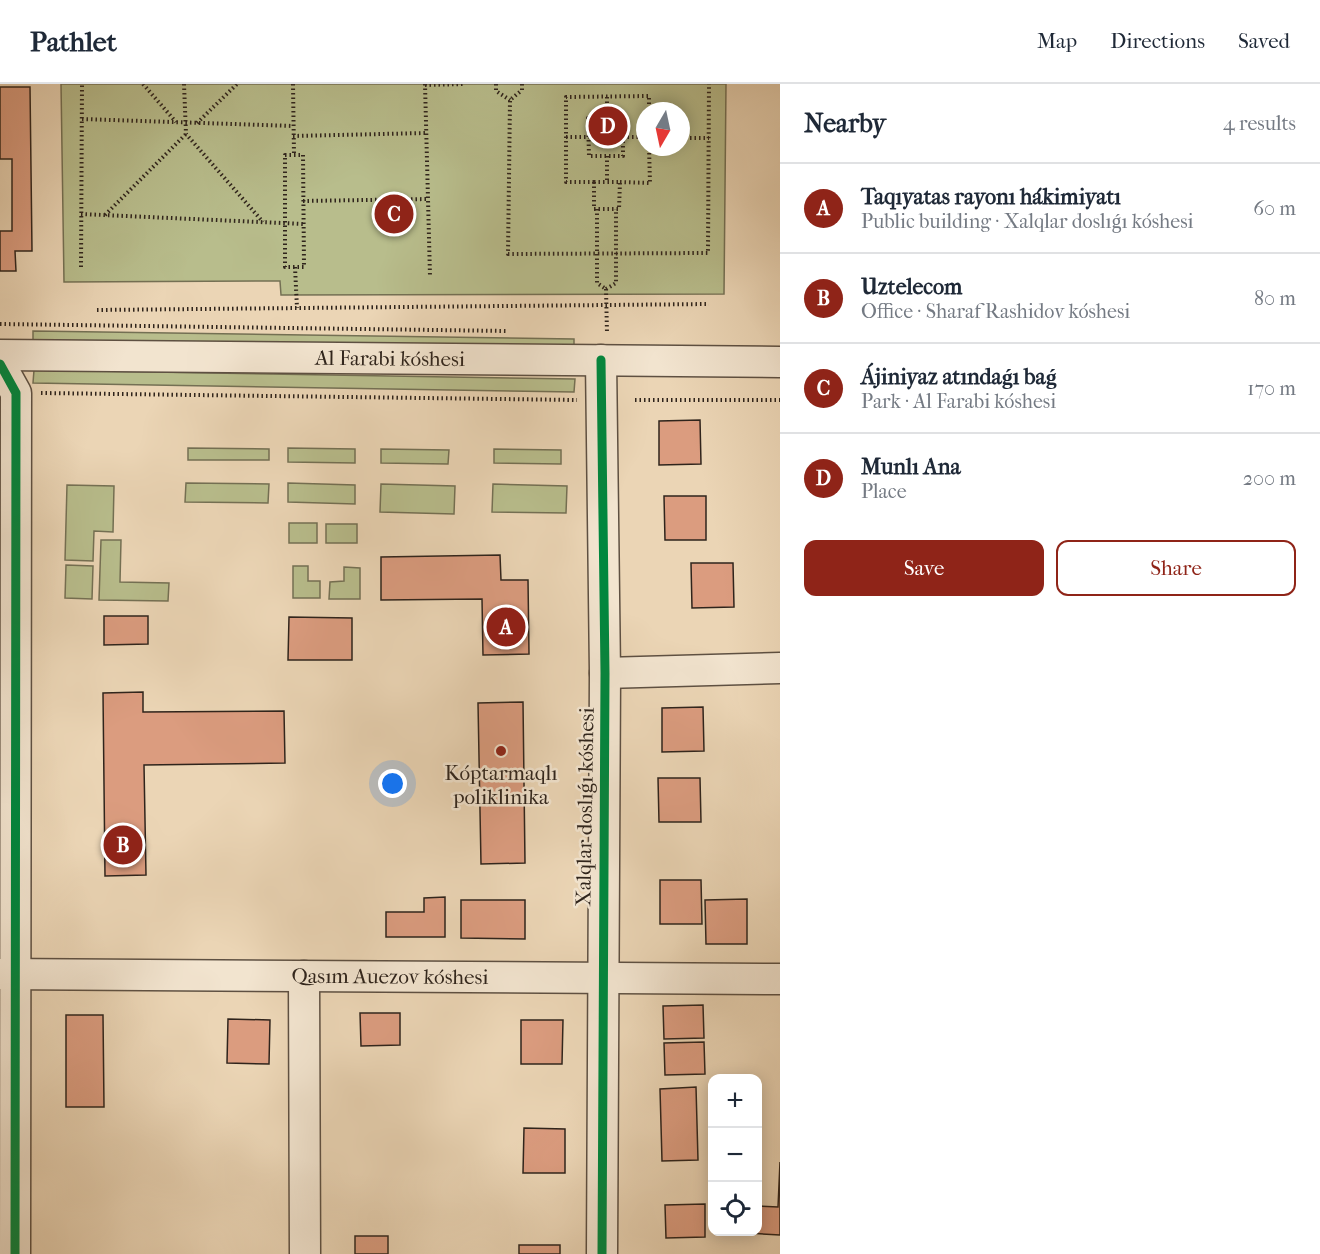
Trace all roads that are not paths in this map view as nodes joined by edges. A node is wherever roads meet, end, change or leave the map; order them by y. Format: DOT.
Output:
graph roads {
  1 [pos="601,342"];
  2 [pos="0,355"];
  3 [pos="780,362"];
  4 [pos="0,364"];
  5 [pos="780,668"];
  6 [pos="604,673"];
  7 [pos="7,974"];
  8 [pos="304,976"];
  9 [pos="602,978"];
  10 [pos="780,979"];
  11 [pos="15,1254"];
  12 [pos="305,1254"];
  13 [pos="602,1254"];
  1 -- 2 [label="street, Al Farabi kóshesi"];
  1 -- 3 [label="street, Al Farabi kóshesi"];
  1 -- 6 [label="street, Xalqlar doslıǵı kóshesi"];
  4 -- 7 [label="street"];
  5 -- 6 [label="street"];
  6 -- 9 [label="street, Xalqlar doslıǵı kóshesi"];
  7 -- 8 [label="street, Qasım Auezov kóshesi"];
  7 -- 11 [label="street"];
  8 -- 9 [label="street, Qasım Auezov kóshesi"];
  8 -- 12 [label="street"];
  9 -- 10 [label="street, Qasım Auezov kóshesi"];
  9 -- 13 [label="street, Xalqlar doslıǵı kóshesi"];
}
